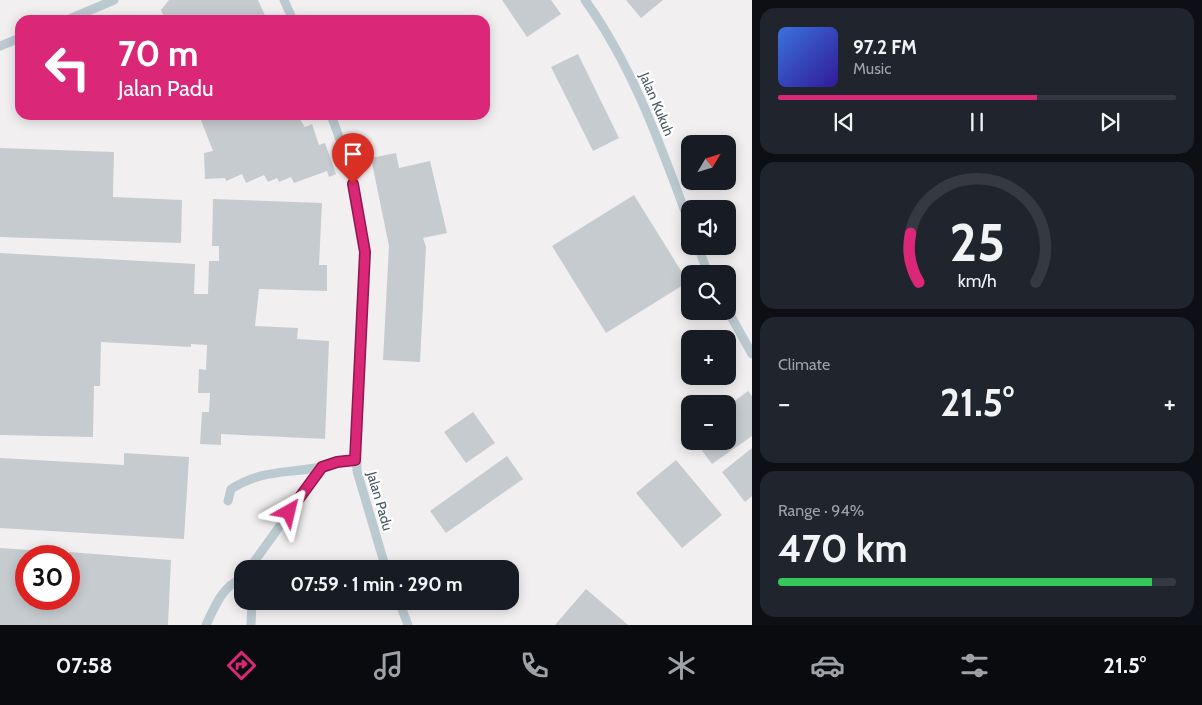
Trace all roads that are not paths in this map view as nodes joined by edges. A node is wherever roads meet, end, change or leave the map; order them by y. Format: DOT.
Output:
graph roads {
  1 [pos="114,0"];
  2 [pos="284,0"];
  3 [pos="585,0"];
  4 [pos="78,15"];
  5 [pos="291,15"];
  6 [pos="15,40"];
  7 [pos="0,46"];
  8 [pos="333,120"];
  9 [pos="681,202"];
  10 [pos="733,320"];
  11 [pos="752,354"];
  12 [pos="355,460"];
  13 [pos="322,467"];
  14 [pos="228,501"];
  15 [pos="255,560"];
  16 [pos="383,560"];
  17 [pos="234,582"];
  18 [pos="252,610"];
  19 [pos="402,610"];
  20 [pos="206,625"];
  21 [pos="251,625"];
  22 [pos="408,625"];
  1 -- 4 [label="street"];
  2 -- 5 [label="street"];
  3 -- 9 [label="street, Jalan Kukuh"];
  6 -- 7 [label="street"];
  8 -- 12 [label="street, Jalan Padu"];
  10 -- 11 [label="street"];
  12 -- 13 [label="street"];
  12 -- 16 [label="street, Jalan Padu"];
  13 -- 14 [label="street"];
  13 -- 15 [label="street"];
  17 -- 20 [label="street"];
  18 -- 21 [label="street"];
  19 -- 22 [label="street"];
}
